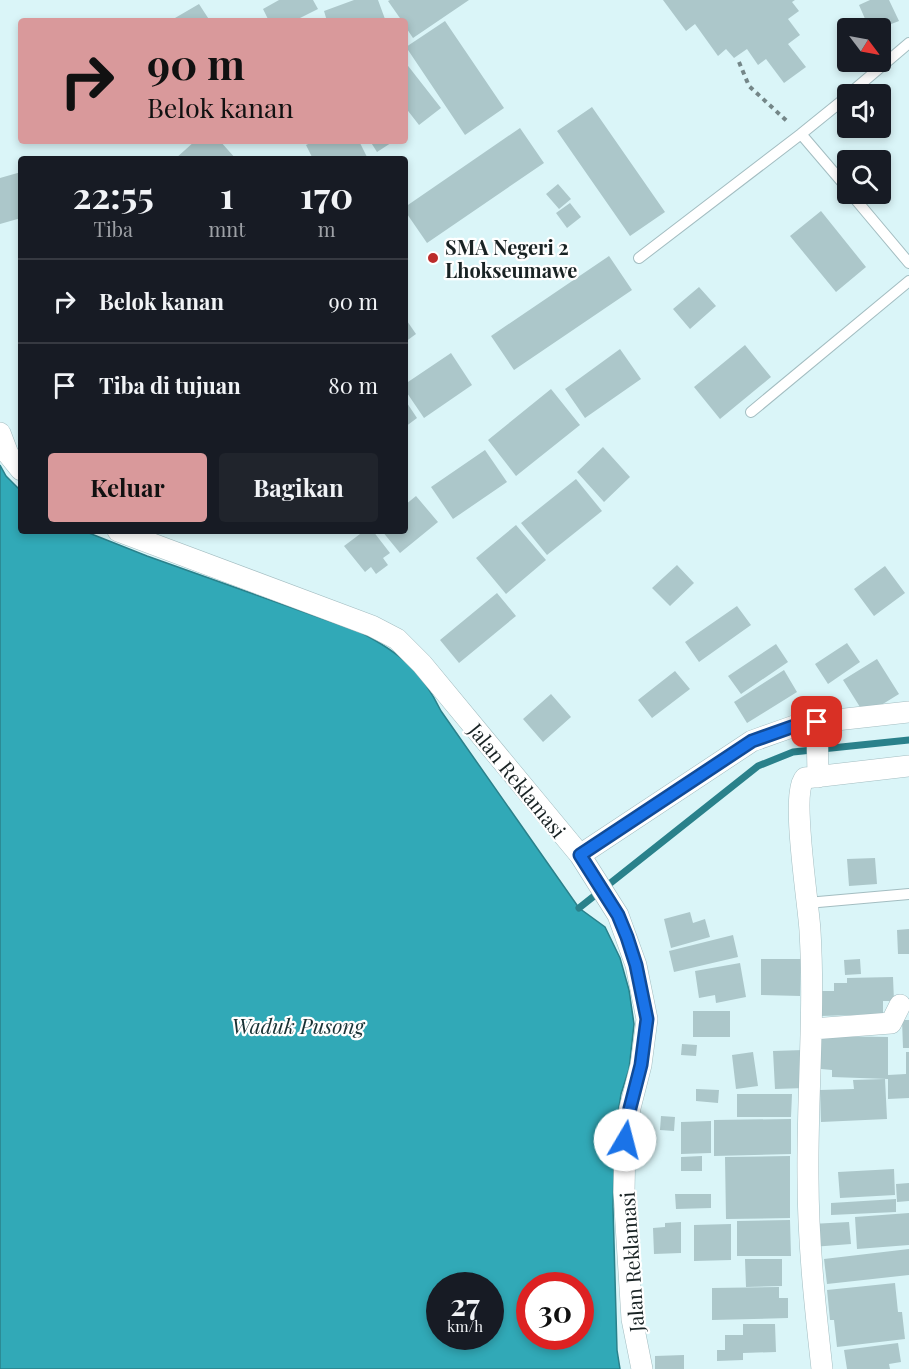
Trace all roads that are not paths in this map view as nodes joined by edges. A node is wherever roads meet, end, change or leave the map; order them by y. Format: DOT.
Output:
graph roads {
  1 [pos="909,43"];
  2 [pos="861,84"];
  3 [pos="837,104"];
  4 [pos="801,134"];
  5 [pos="837,176"];
  6 [pos="860,204"];
  7 [pos="639,258"];
  8 [pos="909,262"];
  9 [pos="909,281"];
  10 [pos="751,412"];
  11 [pos="0,434"];
  12 [pos="18,466"];
  13 [pos="126,534"];
  14 [pos="909,712"];
  15 [pos="817,726"];
  16 [pos="909,766"];
  17 [pos="818,772"];
  18 [pos="583,861"];
  19 [pos="909,894"];
  20 [pos="807,903"];
  21 [pos="900,1005"];
  22 [pos="812,1029"];
  23 [pos="642,1369"];
  24 [pos="822,1369"];
  1 -- 2 [label="lane"];
  3 -- 4 [label="lane"];
  4 -- 5 [label="lane"];
  4 -- 7 [label="lane"];
  6 -- 8 [label="lane"];
  9 -- 10 [label="lane"];
  11 -- 12 [label="street"];
  13 -- 18 [label="street, Jalan Reklamasi"];
  14 -- 15 [label="street"];
  15 -- 17 [label="street"];
  15 -- 18 [label="street"];
  16 -- 17 [label="street"];
  17 -- 20 [label="street"];
  18 -- 23 [label="street, Jalan Reklamasi"];
  19 -- 20 [label="lane"];
  20 -- 22 [label="street"];
  21 -- 22 [label="street"];
  22 -- 24 [label="street"];
}
